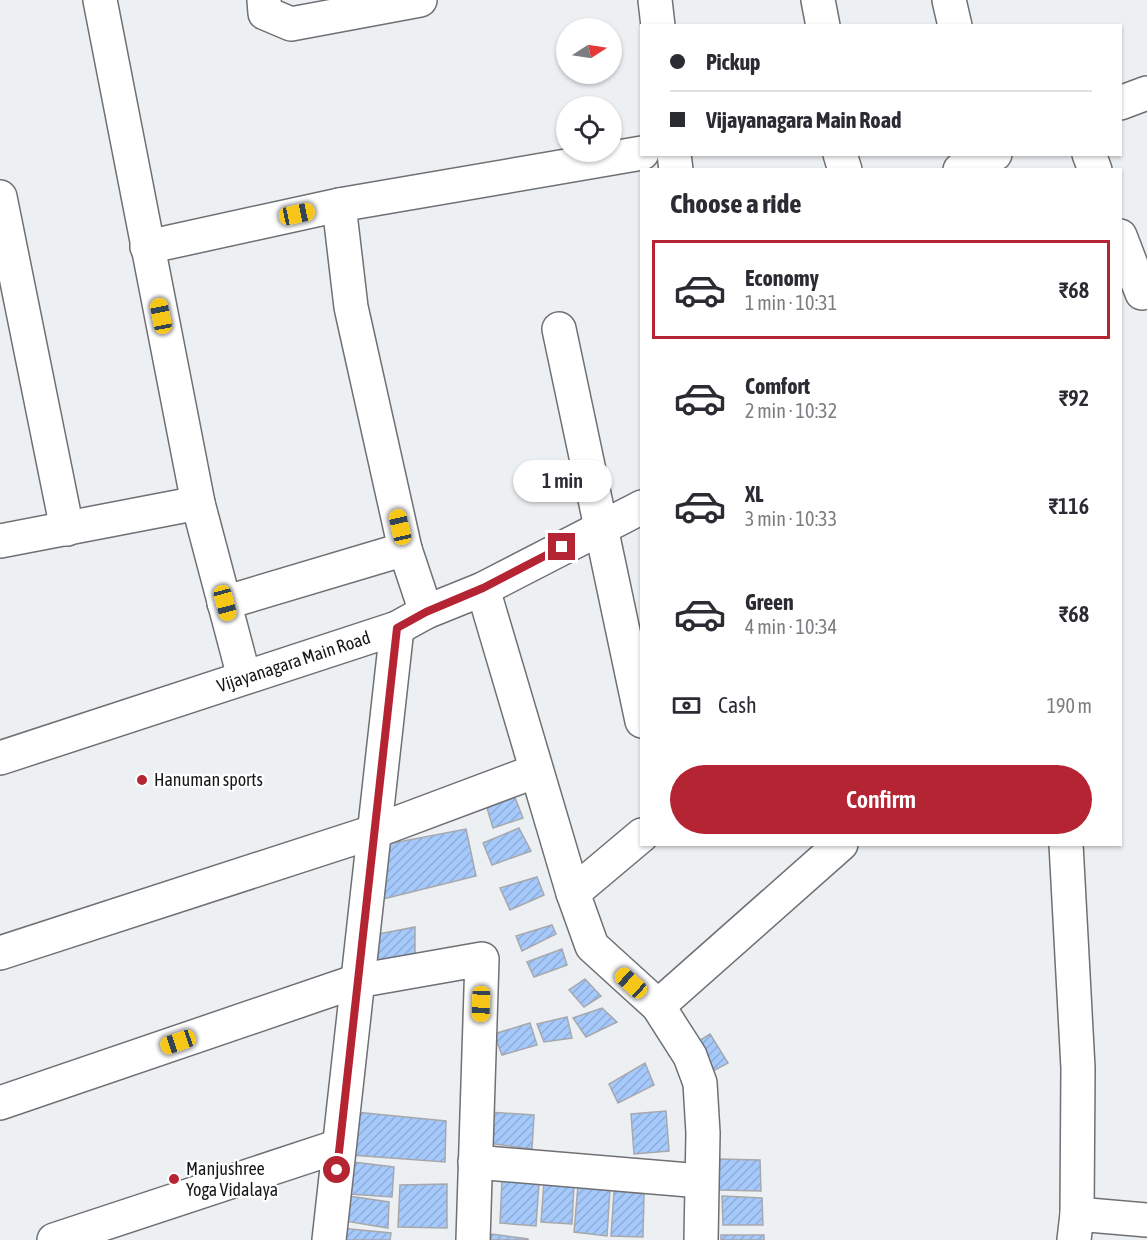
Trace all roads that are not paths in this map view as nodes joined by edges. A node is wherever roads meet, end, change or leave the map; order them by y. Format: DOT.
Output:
graph roads {
  1 [pos="100,0"];
  2 [pos="264,0"];
  3 [pos="420,0"];
  4 [pos="655,0"];
  5 [pos="818,0"];
  6 [pos="949,0"];
  7 [pos="658,24"];
  8 [pos="823,24"];
  9 [pos="955,24"];
  10 [pos="1147,93"];
  11 [pos="1122,102"];
  12 [pos="640,153"];
  13 [pos="0,197"];
  14 [pos="339,205"];
  15 [pos="1122,243"];
  16 [pos="147,247"];
  17 [pos="1136,295"];
  18 [pos="559,329"];
  19 [pos="198,502"];
  20 [pos="640,508"];
  21 [pos="601,526"];
  22 [pos="66,529"];
  23 [pos="0,541"];
  24 [pos="405,549"];
  25 [pos="483,588"];
  26 [pos="225,603"];
  27 [pos="426,612"];
  28 [pos="397,628"];
  29 [pos="244,677"];
  30 [pos="638,685"];
  31 [pos="640,703"];
  32 [pos="0,758"];
  33 [pos="536,771"];
  34 [pos="373,832"];
  35 [pos="640,837"];
  36 [pos="838,846"];
  37 [pos="1066,846"];
  38 [pos="573,893"];
  39 [pos="0,953"];
  40 [pos="357,981"];
  41 [pos="658,1006"];
  42 [pos="0,1103"];
  43 [pos="339,1146"];
  44 [pos="475,1162"];
  45 [pos="701,1181"];
  46 [pos="1147,1220"];
  47 [pos="1076,1227"];
  48 [pos="54,1240"];
  49 [pos="329,1240"];
  50 [pos="472,1240"];
  51 [pos="701,1240"];
  1 -- 16 [label="street"];
  2 -- 3 [label="street"];
  4 -- 7 [label="street"];
  5 -- 8 [label="street"];
  6 -- 9 [label="street"];
  10 -- 11 [label="street"];
  12 -- 14 [label="street"];
  13 -- 22 [label="street"];
  14 -- 16 [label="street"];
  14 -- 24 [label="street"];
  15 -- 17 [label="street"];
  16 -- 19 [label="street"];
  18 -- 21 [label="street"];
  19 -- 22 [label="street"];
  19 -- 26 [label="street"];
  20 -- 21 [label="street, Vijayanagara Main Road"];
  21 -- 25 [label="street, Vijayanagara Main Road"];
  21 -- 30 [label="street"];
  22 -- 23 [label="street"];
  24 -- 26 [label="street"];
  24 -- 27 [label="street"];
  25 -- 27 [label="street, Vijayanagara Main Road"];
  25 -- 33 [label="street"];
  26 -- 29 [label="street"];
  27 -- 28 [label="street, Vijayanagara Main Road"];
  28 -- 29 [label="street, Vijayanagara Main Road"];
  28 -- 34 [label="street"];
  29 -- 32 [label="street, Vijayanagara Main Road"];
  30 -- 31 [label="street"];
  33 -- 34 [label="street"];
  33 -- 38 [label="street"];
  34 -- 39 [label="street"];
  34 -- 40 [label="street"];
  35 -- 38 [label="street"];
  36 -- 41 [label="street"];
  37 -- 47 [label="street"];
  38 -- 41 [label="street"];
  40 -- 42 [label="street"];
  40 -- 43 [label="street"];
  40 -- 44 [label="street"];
  41 -- 45 [label="street"];
  43 -- 48 [label="street"];
  43 -- 49 [label="street"];
  44 -- 45 [label="street"];
  44 -- 50 [label="street"];
  45 -- 51 [label="street"];
  46 -- 47 [label="street"];
}
